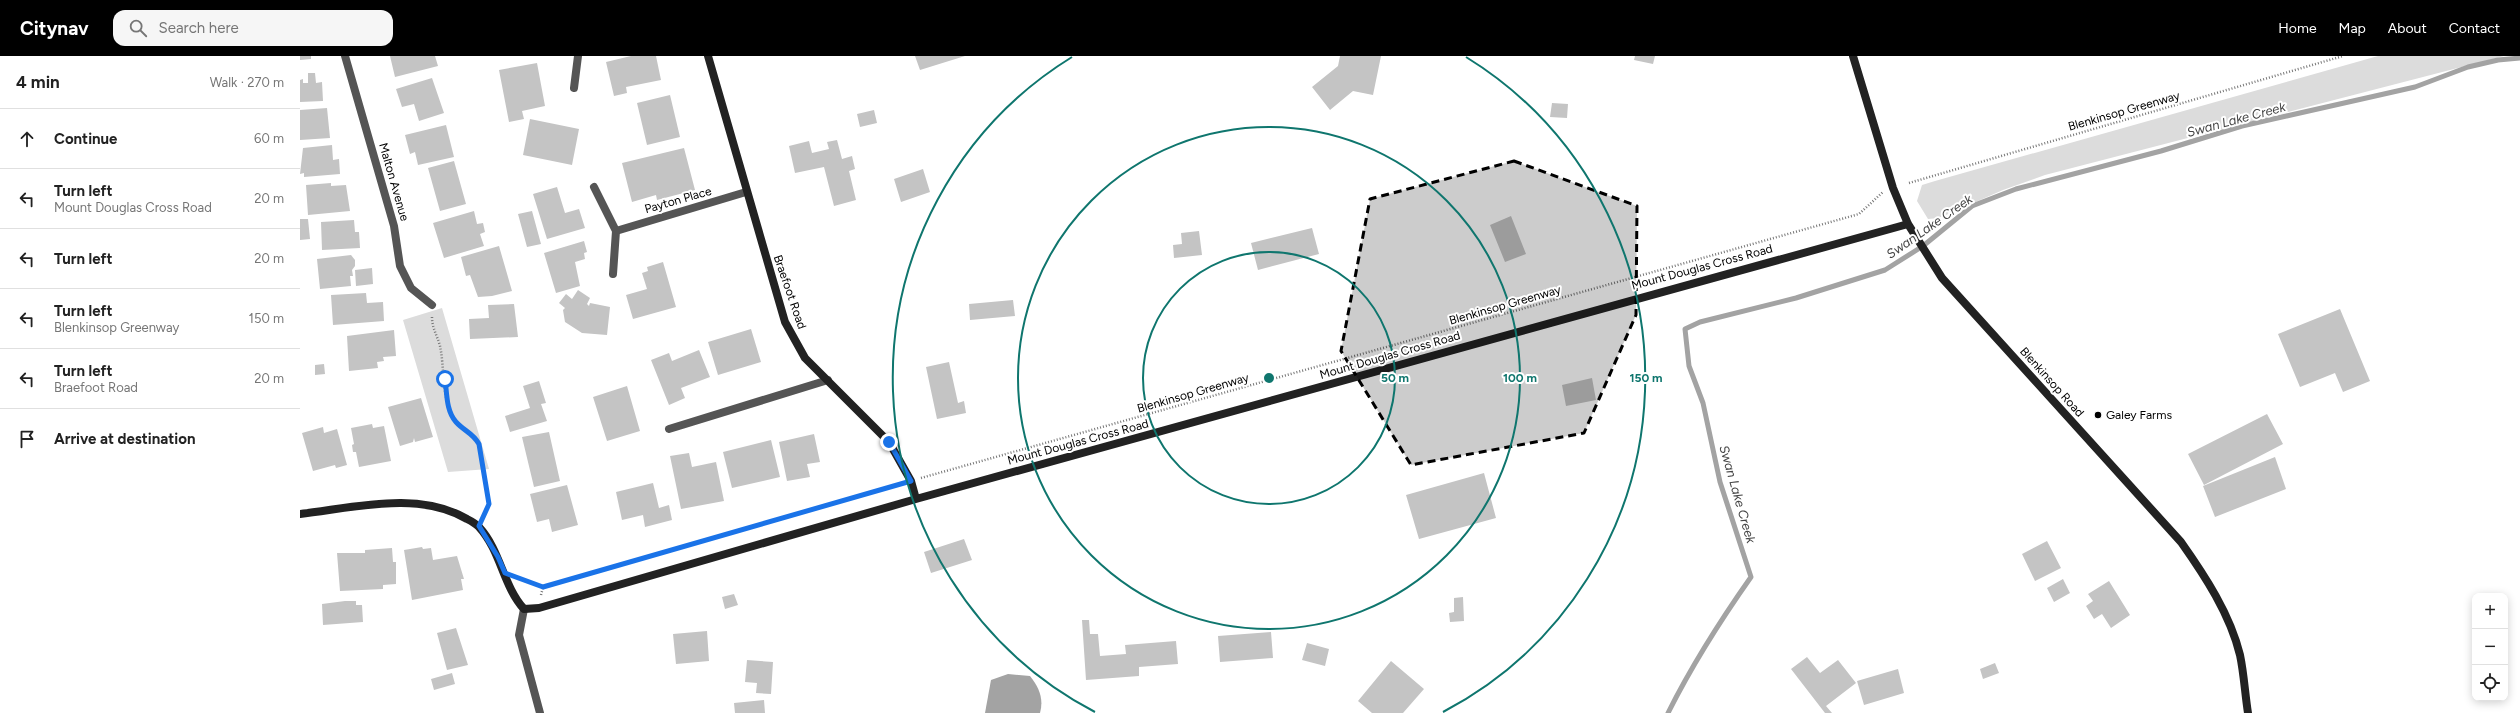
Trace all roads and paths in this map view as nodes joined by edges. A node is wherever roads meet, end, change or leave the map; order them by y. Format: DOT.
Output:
graph roads {
  1 [pos="345,56"];
  2 [pos="578,56"];
  3 [pos="708,56"];
  4 [pos="1853,56"];
  5 [pos="2343,56"];
  6 [pos="574,88"];
  7 [pos="1909,183"];
  8 [pos="594,187"];
  9 [pos="746,192"];
  10 [pos="1884,192"];
  11 [pos="1908,224"];
  12 [pos="616,231"];
  13 [pos="614,274"];
  14 [pos="432,305"];
  15 [pos="828,380"];
  16 [pos="669,429"];
  17 [pos="911,481"];
  18 [pos="916,499"];
  19 [pos="300,514"];
  20 [pos="479,526"];
  21 [pos="505,573"];
  22 [pos="543,587"];
  23 [pos="538,608"];
  24 [pos="524,610"];
  25 [pos="540,713"];
  26 [pos="2248,713"];
  1 -- 14 [label="street, Malton Avenue"];
  2 -- 6 [label="street"];
  3 -- 9 [label="street, Braefoot Road"];
  4 -- 11 [label="street, Blenkinsop Road"];
  5 -- 7 [label="path, Blenkinsop Greenway"];
  8 -- 12 [label="street"];
  9 -- 12 [label="street, Payton Place"];
  9 -- 15 [label="street, Braefoot Road"];
  10 -- 17 [label="path, Blenkinsop Greenway"];
  11 -- 18 [label="street, Mount Douglas Cross Road"];
  11 -- 26 [label="street, Blenkinsop Road"];
  12 -- 13 [label="street"];
  14 -- 20 [label="path"];
  15 -- 16 [label="street"];
  15 -- 17 [label="street, Braefoot Road"];
  17 -- 18 [label="street, Braefoot Road"];
  17 -- 22 [label="path, Blenkinsop Greenway"];
  18 -- 23 [label="street, Mount Douglas Cross Road"];
  19 -- 20 [label="street"];
  20 -- 21 [label="street"];
  21 -- 22 [label="path"];
  21 -- 24 [label="street"];
  22 -- 23 [label="path"];
  23 -- 24 [label="street, Mount Douglas Cross Road"];
  24 -- 25 [label="street"];
}
